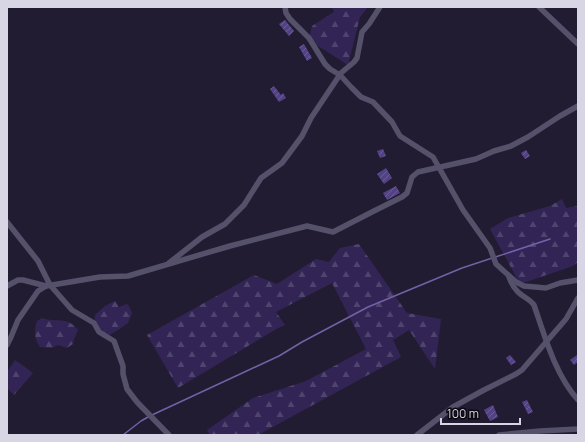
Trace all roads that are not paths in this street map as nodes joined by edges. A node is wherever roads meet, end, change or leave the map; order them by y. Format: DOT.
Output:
graph roads {
  1 [pos="285,7"];
  2 [pos="380,7"];
  3 [pos="539,7"];
  4 [pos="578,44"];
  5 [pos="340,75"];
  6 [pos="578,106"];
  7 [pos="439,167"];
  8 [pos="7,222"];
  9 [pos="168,264"];
  10 [pos="508,275"];
  11 [pos="578,280"];
  12 [pos="48,285"];
  13 [pos="7,286"];
  14 [pos="578,298"];
  15 [pos="547,342"];
  16 [pos="7,345"];
  17 [pos="578,400"];
  18 [pos="578,429"];
  19 [pos="169,435"];
  20 [pos="417,435"];
  21 [pos="499,435"];
  1 -- 5 [label="street"];
  2 -- 5 [label="street"];
  3 -- 4 [label="street"];
  5 -- 7 [label="street"];
  5 -- 9 [label="street"];
  6 -- 7 [label="street"];
  7 -- 9 [label="street"];
  7 -- 10 [label="street"];
  8 -- 12 [label="street"];
  9 -- 12 [label="street"];
  10 -- 11 [label="street"];
  10 -- 15 [label="street"];
  12 -- 13 [label="street"];
  12 -- 16 [label="street"];
  12 -- 19 [label="street"];
  14 -- 15 [label="street"];
  15 -- 17 [label="street"];
  15 -- 20 [label="street"];
  18 -- 21 [label="street"];
}
